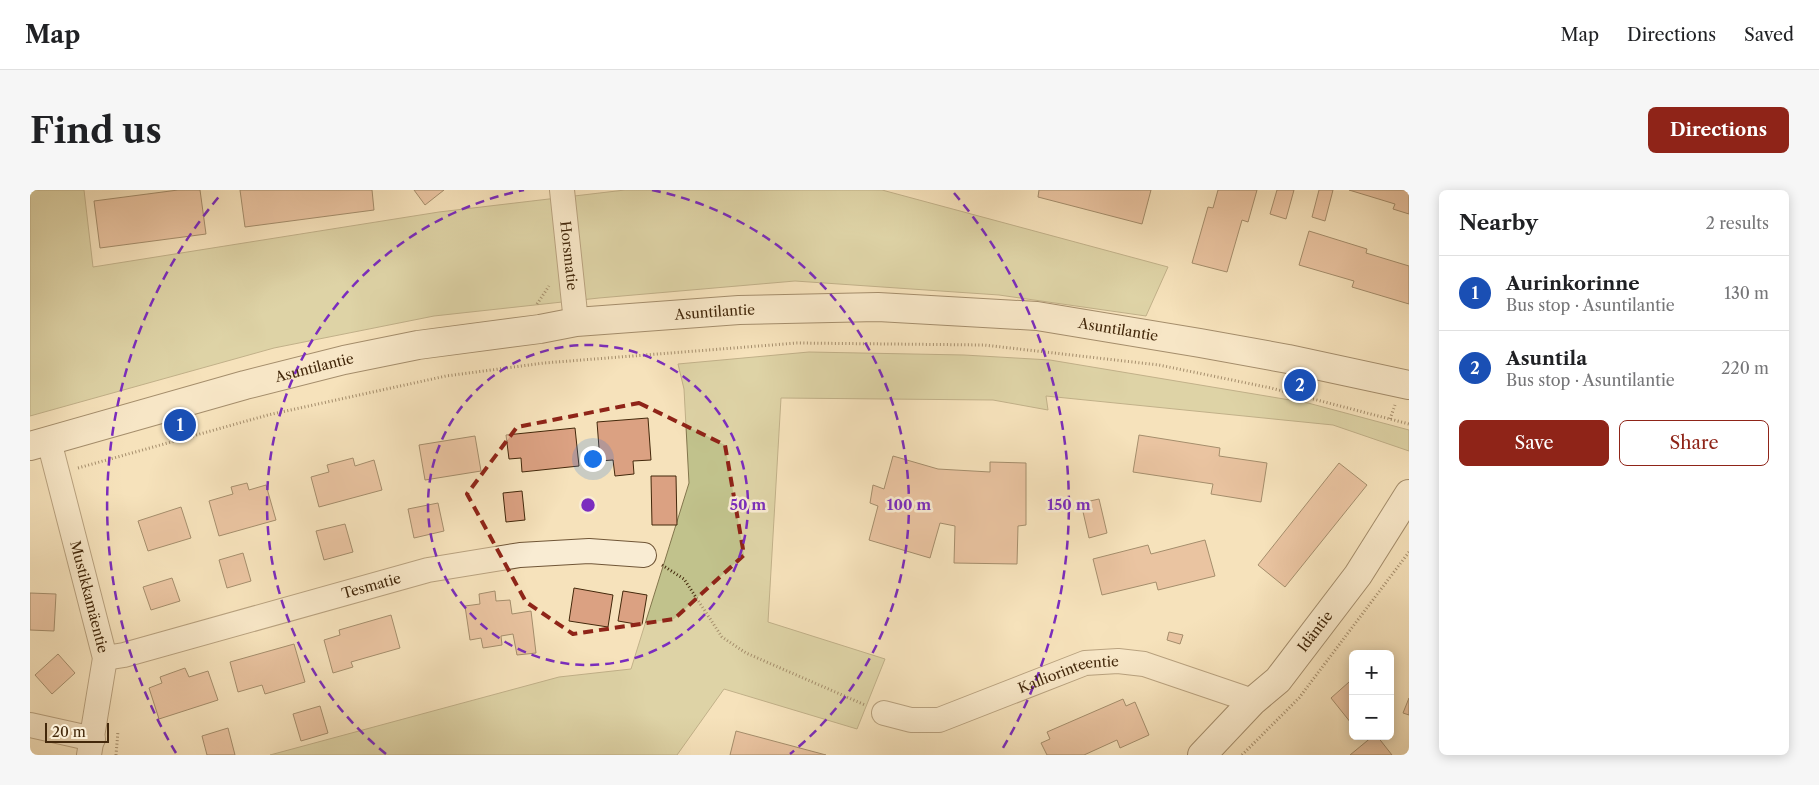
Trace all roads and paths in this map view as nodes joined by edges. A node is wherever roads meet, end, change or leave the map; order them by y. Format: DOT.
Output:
graph roads {
  1 [pos="562,190"];
  2 [pos="553,279"];
  3 [pos="576,322"];
  4 [pos="540,329"];
  5 [pos="544,362"];
  6 [pos="1409,385"];
  7 [pos="1409,424"];
  8 [pos="39,444"];
  9 [pos="57,472"];
  10 [pos="1409,494"];
  11 [pos="644,555"];
  12 [pos="105,658"];
  13 [pos="1253,701"];
  14 [pos="884,713"];
  15 [pos="30,725"];
  16 [pos="91,747"];
  17 [pos="1202,755"];
  1 -- 3 [label="street, Horsmatie"];
  2 -- 4 [label="path"];
  3 -- 4 [label="street, Asuntilantie"];
  3 -- 6 [label="street, Asuntilantie"];
  4 -- 5 [label="path"];
  4 -- 8 [label="street, Asuntilantie"];
  5 -- 7 [label="path"];
  5 -- 9 [label="path"];
  8 -- 9 [label="street, Mustikkamäentie"];
  9 -- 12 [label="street, Mustikkamäentie"];
  10 -- 13 [label="street, Idäntie"];
  11 -- 12 [label="street, Tesmatie"];
  11 -- 14 [label="path"];
  12 -- 16 [label="street, Mustikkamäentie"];
  13 -- 14 [label="street, Kalliorinteentie"];
  13 -- 17 [label="street, Idäntie"];
  15 -- 16 [label="street"];
}
